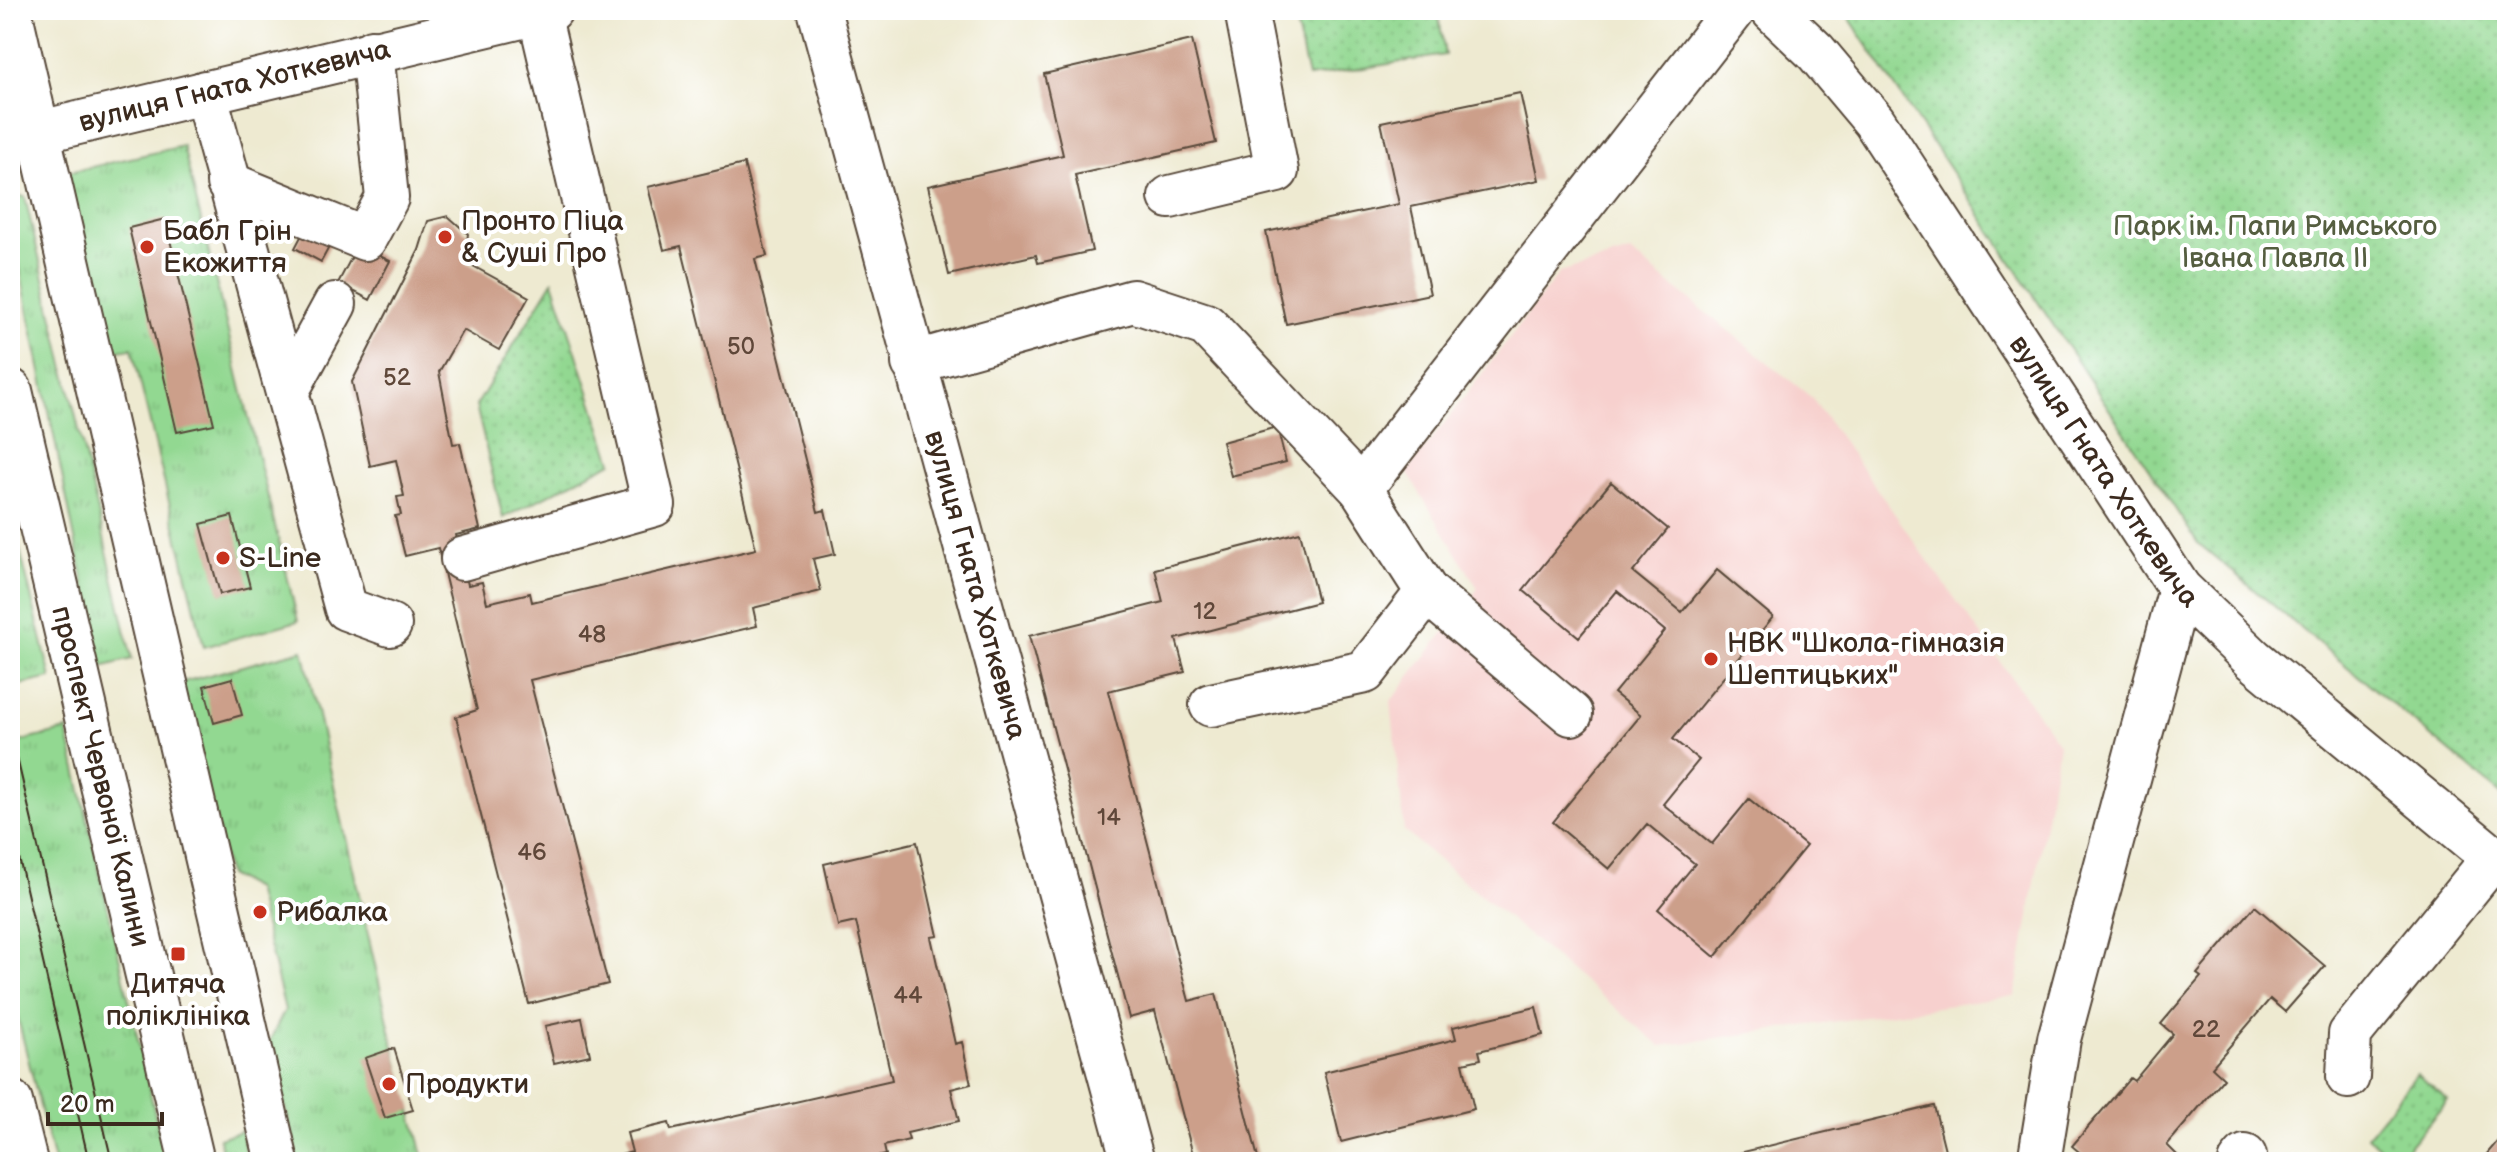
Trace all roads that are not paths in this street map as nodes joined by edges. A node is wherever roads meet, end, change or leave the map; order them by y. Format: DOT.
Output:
graph roads {
  1 [pos="10,10"];
  2 [pos="819,10"];
  3 [pos="1246,10"];
  4 [pos="1734,10"];
  5 [pos="1772,10"];
  6 [pos="545,12"];
  7 [pos="372,51"];
  8 [pos="205,92"];
  9 [pos="23,136"];
  10 [pos="228,183"];
  11 [pos="1170,197"];
  12 [pos="335,304"];
  13 [pos="913,363"];
  14 [pos="10,391"];
  15 [pos="287,392"];
  16 [pos="1361,489"];
  17 [pos="462,559"];
  18 [pos="2180,589"];
  19 [pos="1427,592"];
  20 [pos="390,625"];
  21 [pos="1211,705"];
  22 [pos="1571,714"];
  23 [pos="2500,864"];
  24 [pos="2348,1077"];
  25 [pos="10,1102"];
  26 [pos="25,1162"];
  27 [pos="192,1162"];
  28 [pos="277,1162"];
  29 [pos="1133,1162"];
  30 [pos="2039,1162"];
  1 -- 9 [label="street"];
  2 -- 13 [label="street, вулиця Гната Хоткевича"];
  3 -- 11 [label="street"];
  4 -- 16 [label="street"];
  5 -- 18 [label="street, вулиця Гната Хоткевича"];
  6 -- 7 [label="street, вулиця Гната Хоткевича"];
  6 -- 17 [label="street"];
  7 -- 8 [label="street, вулиця Гната Хоткевича"];
  7 -- 10 [label="street"];
  8 -- 9 [label="street, вулиця Гната Хоткевича"];
  8 -- 10 [label="street"];
  9 -- 28 [label="street"];
  10 -- 15 [label="street"];
  12 -- 15 [label="street"];
  13 -- 16 [label="street"];
  13 -- 29 [label="street, вулиця Гната Хоткевича"];
  14 -- 27 [label="main road, проспект Червоної Калини"];
  15 -- 20 [label="street"];
  16 -- 19 [label="street"];
  18 -- 23 [label="street, вулиця Гната Хоткевича"];
  18 -- 30 [label="street"];
  19 -- 21 [label="street"];
  19 -- 22 [label="street"];
  23 -- 24 [label="street"];
  25 -- 26 [label="main road"];
}
